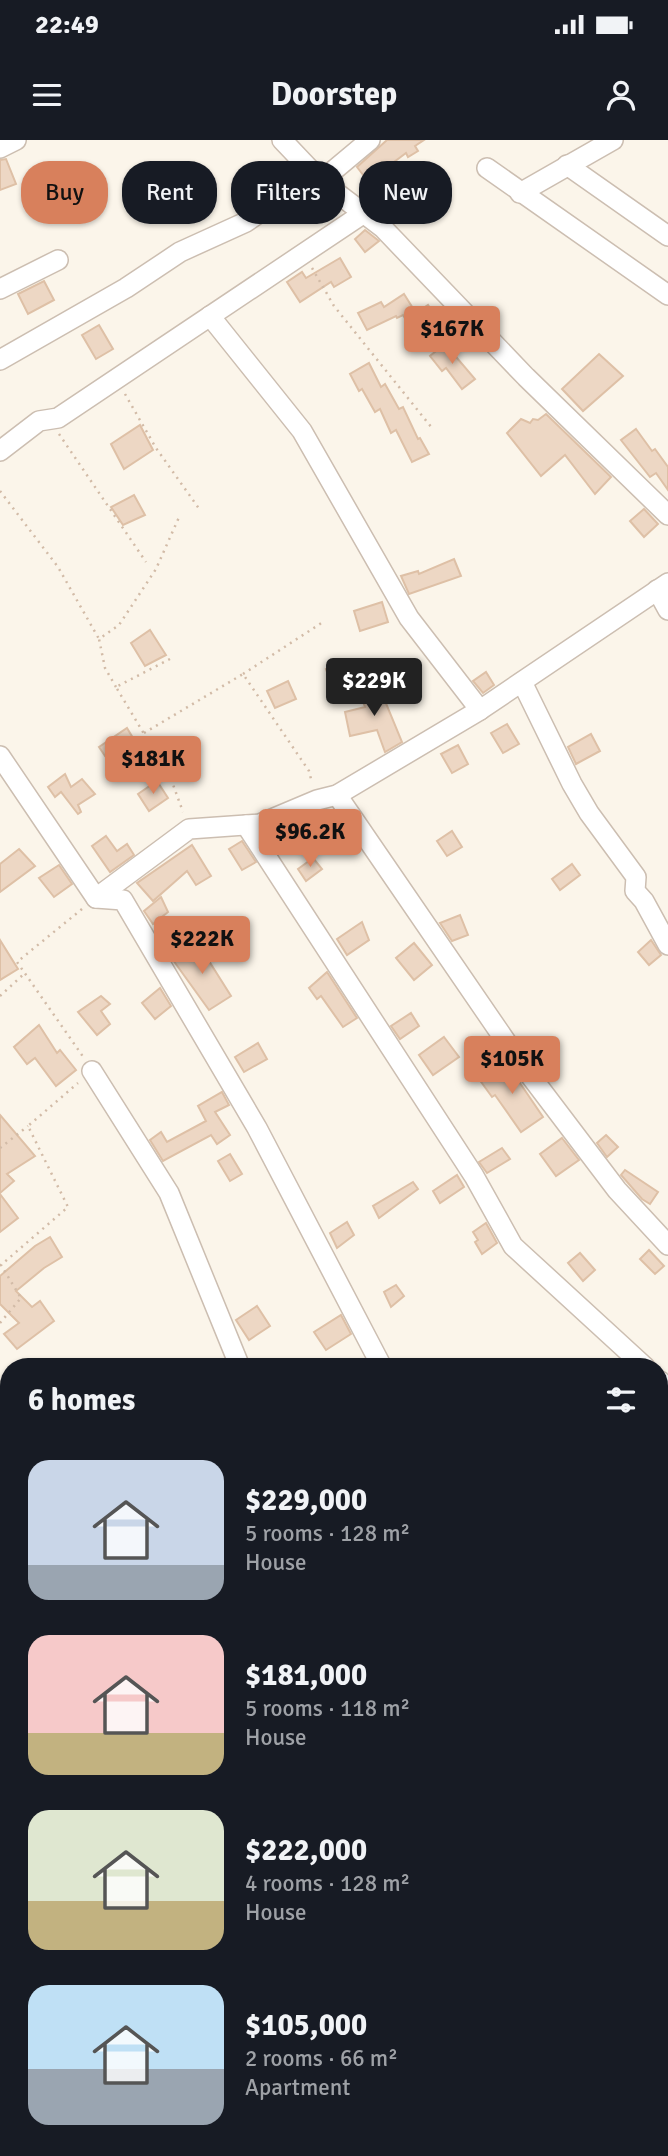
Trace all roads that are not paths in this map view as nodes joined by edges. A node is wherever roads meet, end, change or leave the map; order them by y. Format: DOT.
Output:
graph roads {
  1 [pos="16,140"];
  2 [pos="282,140"];
  3 [pos="370,140"];
  4 [pos="613,140"];
  5 [pos="0,148"];
  6 [pos="302,161"];
  7 [pos="345,161"];
  8 [pos="567,165"];
  9 [pos="487,169"];
  10 [pos="520,193"];
  11 [pos="345,199"];
  12 [pos="359,210"];
  13 [pos="359,216"];
  14 [pos="242,224"];
  15 [pos="378,224"];
  16 [pos="668,236"];
  17 [pos="58,260"];
  18 [pos="0,289"];
  19 [pos="668,295"];
  20 [pos="210,316"];
  21 [pos="0,360"];
  22 [pos="0,451"];
  23 [pos="668,515"];
  24 [pos="662,586"];
  25 [pos="668,610"];
  26 [pos="522,682"];
  27 [pos="480,710"];
  28 [pos="0,756"];
  29 [pos="337,795"];
  30 [pos="246,825"];
  31 [pos="96,898"];
  32 [pos="668,946"];
  33 [pos="92,1071"];
  34 [pos="668,1245"];
  35 [pos="236,1358"];
  36 [pos="377,1358"];
  37 [pos="635,1358"];
  1 -- 5 [label="street"];
  2 -- 6 [label="street"];
  3 -- 7 [label="street"];
  4 -- 8 [label="street"];
  8 -- 10 [label="street"];
  8 -- 16 [label="street"];
  9 -- 10 [label="street"];
  10 -- 19 [label="street"];
  11 -- 12 [label="street"];
  13 -- 20 [label="street"];
  14 -- 21 [label="street"];
  15 -- 23 [label="street"];
  17 -- 18 [label="street"];
  20 -- 22 [label="street"];
  20 -- 27 [label="street"];
  24 -- 25 [label="street"];
  24 -- 26 [label="street"];
  26 -- 27 [label="street"];
  26 -- 32 [label="street"];
  27 -- 29 [label="street"];
  28 -- 31 [label="street"];
  29 -- 30 [label="street"];
  29 -- 34 [label="street"];
  30 -- 31 [label="street"];
  30 -- 37 [label="street"];
  31 -- 36 [label="street"];
  33 -- 35 [label="street"];
}
